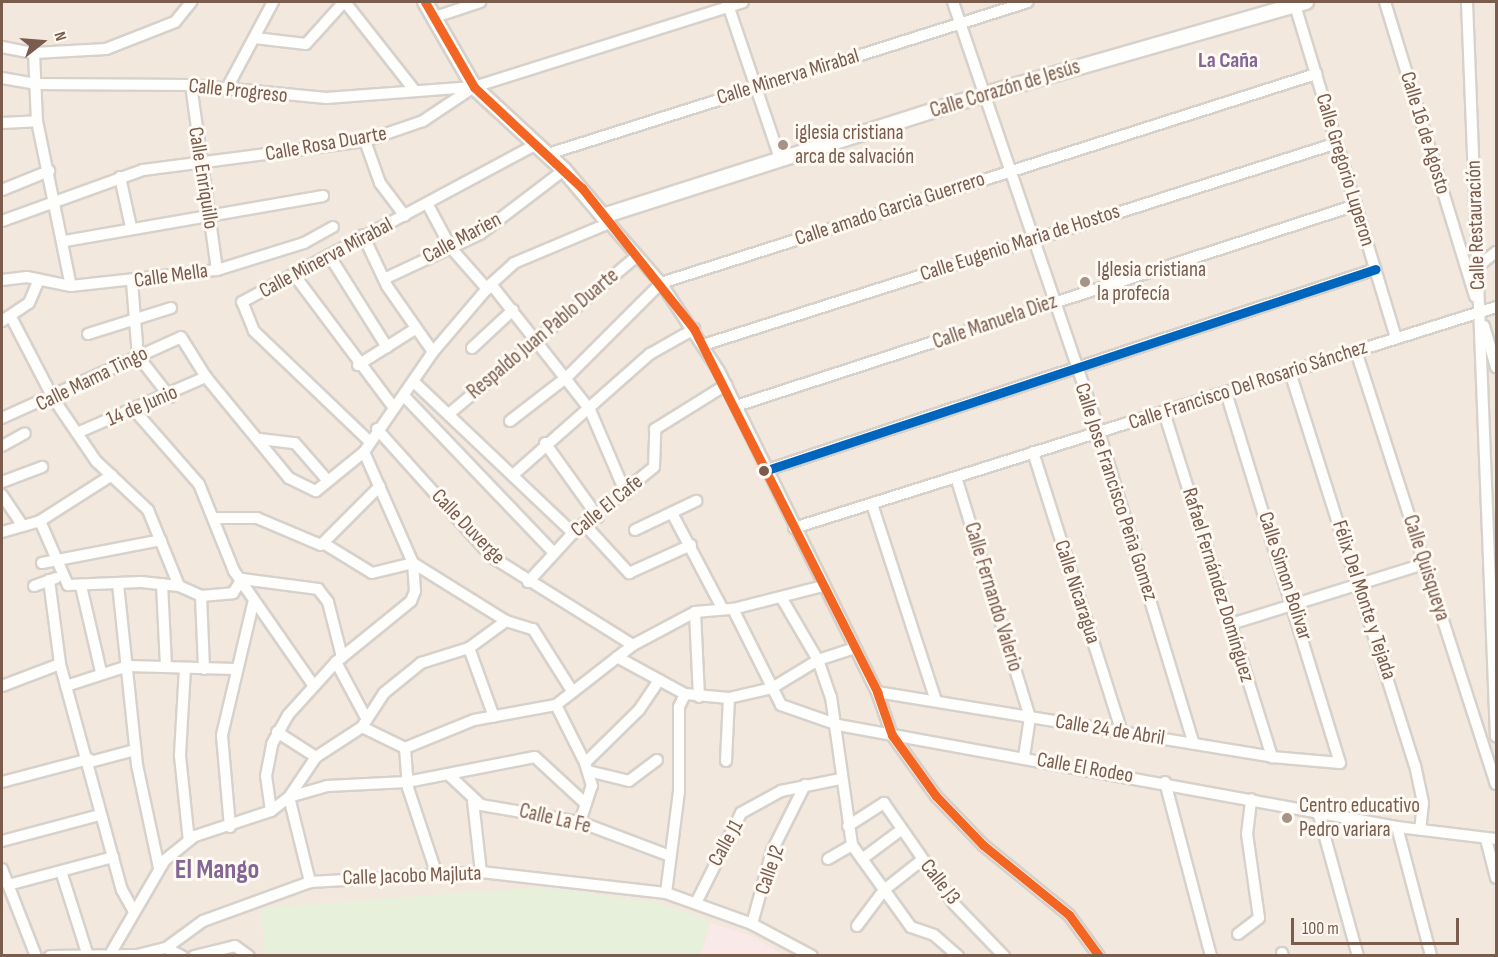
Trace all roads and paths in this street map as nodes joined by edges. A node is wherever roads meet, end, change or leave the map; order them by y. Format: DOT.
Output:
graph roads {
  1 [pos="191,2"];
  2 [pos="273,2"];
  3 [pos="344,2"];
  4 [pos="425,2"];
  5 [pos="480,2"];
  6 [pos="743,2"];
  7 [pos="953,2"];
  8 [pos="1028,2"];
  9 [pos="1385,2"];
  10 [pos="1467,2"];
  11 [pos="1299,3"];
  12 [pos="728,4"];
  13 [pos="432,18"];
  14 [pos="961,23"];
  15 [pos="255,38"];
  16 [pos="2,47"];
  17 [pos="34,53"];
  18 [pos="1316,74"];
  19 [pos="2,78"];
  20 [pos="35,84"];
  21 [pos="191,86"];
  22 [pos="474,87"];
  23 [pos="755,87"];
  24 [pos="226,90"];
  25 [pos="415,91"];
  26 [pos="985,94"];
  27 [pos="37,121"];
  28 [pos="2,123"];
  29 [pos="365,141"];
  30 [pos="1337,143"];
  31 [pos="542,149"];
  32 [pos="780,159"];
  33 [pos="199,164"];
  34 [pos="564,170"];
  35 [pos="1010,170"];
  36 [pos="49,171"];
  37 [pos="120,177"];
  38 [pos="2,190"];
  39 [pos="323,196"];
  40 [pos="56,202"];
  41 [pos="428,205"];
  42 [pos="1356,205"];
  43 [pos="208,216"];
  44 [pos="405,216"];
  45 [pos="606,219"];
  46 [pos="2,221"];
  47 [pos="131,226"];
  48 [pos="333,227"];
  49 [pos="363,236"];
  50 [pos="1033,238"];
  51 [pos="65,241"];
  52 [pos="451,248"];
  53 [pos="1497,252"];
  54 [pos="329,255"];
  55 [pos="637,256"];
  56 [pos="1478,266"];
  57 [pos="1376,269"];
  58 [pos="217,270"];
  59 [pos="295,276"];
  60 [pos="384,279"];
  61 [pos="2,280"];
  62 [pos="38,282"];
  63 [pos="132,282"];
  64 [pos="661,283"];
  65 [pos="71,286"];
  66 [pos="489,287"];
  67 [pos="1054,302"];
  68 [pos="1497,307"];
  69 [pos="171,308"];
  70 [pos="513,310"];
  71 [pos="1479,311"];
  72 [pos="6,319"];
  73 [pos="135,322"];
  74 [pos="694,328"];
  75 [pos="415,329"];
  76 [pos="88,334"];
  77 [pos="537,338"];
  78 [pos="1396,338"];
  79 [pos="703,345"];
  80 [pos="387,347"];
  81 [pos="472,348"];
  82 [pos="1356,351"];
  83 [pos="433,352"];
  84 [pos="138,356"];
  85 [pos="358,365"];
  86 [pos="1497,367"];
  87 [pos="1077,368"];
  88 [pos="1290,372"];
  89 [pos="206,377"];
  90 [pos="567,377"];
  91 [pos="415,383"];
  92 [pos="726,385"];
  93 [pos="1226,393"];
  94 [pos="404,396"];
  95 [pos="170,397"];
  96 [pos="53,398"];
  97 [pos="736,406"];
  98 [pos="394,408"];
  99 [pos="590,410"];
  100 [pos="135,411"];
  101 [pos="1164,412"];
  102 [pos="450,413"];
  103 [pos="2,418"];
  104 [pos="510,421"];
  105 [pos="377,429"];
  106 [pos="1099,432"];
  107 [pos="25,433"];
  108 [pos="77,433"];
  109 [pos="260,439"];
  110 [pos="368,440"];
  111 [pos="545,443"];
  112 [pos="2,446"];
  113 [pos="364,452"];
  114 [pos="1033,452"];
  115 [pos="42,467"];
  116 [pos="764,471"];
  117 [pos="112,475"];
  118 [pos="513,475"];
  119 [pos="956,477"];
  120 [pos="328,481"];
  121 [pos="2,482"];
  122 [pos="380,486"];
  123 [pos="626,494"];
  124 [pos="2,495"];
  125 [pos="696,501"];
  126 [pos="872,504"];
  127 [pos="672,513"];
  128 [pos="598,517"];
  129 [pos="213,518"];
  130 [pos="39,521"];
  131 [pos="23,525"];
  132 [pos="584,525"];
  133 [pos="794,528"];
  134 [pos="635,530"];
  135 [pos="2,532"];
  136 [pos="573,533"];
  137 [pos="161,540"];
  138 [pos="323,543"];
  139 [pos="691,545"];
  140 [pos="553,552"];
  141 [pos="57,561"];
  142 [pos="42,563"];
  143 [pos="413,563"];
  144 [pos="1424,564"];
  145 [pos="62,576"];
  146 [pos="242,579"];
  147 [pos="49,580"];
  148 [pos="528,582"];
  149 [pos="118,584"];
  150 [pos="162,584"];
  151 [pos="1359,584"];
  152 [pos="34,586"];
  153 [pos="81,586"];
  154 [pos="179,586"];
  155 [pos="823,586"];
  156 [pos="201,596"];
  157 [pos="781,597"];
  158 [pos="253,604"];
  159 [pos="1295,604"];
  160 [pos="721,606"];
  161 [pos="733,609"];
  162 [pos="695,612"];
  163 [pos="506,621"];
  164 [pos="1231,624"];
  165 [pos="633,645"];
  166 [pos="469,648"];
  167 [pos="855,648"];
  168 [pos="617,657"];
  169 [pos="339,660"];
  170 [pos="818,660"];
  171 [pos="60,664"];
  172 [pos="128,666"];
  173 [pos="166,666"];
  174 [pos="185,668"];
  175 [pos="204,669"];
  176 [pos="235,669"];
  177 [pos="101,672"];
  178 [pos="659,680"];
  179 [pos="2,686"];
  180 [pos="66,686"];
  181 [pos="314,686"];
  182 [pos="772,688"];
  183 [pos="572,691"];
  184 [pos="877,692"];
  185 [pos="685,694"];
  186 [pos="699,697"];
  187 [pos="729,698"];
  188 [pos="936,701"];
  189 [pos="556,705"];
  190 [pos="494,717"];
  191 [pos="1030,717"];
  192 [pos="364,721"];
  193 [pos="838,725"];
  194 [pos="277,732"];
  195 [pos="1122,732"];
  196 [pos="892,735"];
  197 [pos="1497,736"];
  198 [pos="1194,744"];
  199 [pos="405,748"];
  200 [pos="135,750"];
  201 [pos="1024,757"];
  202 [pos="1272,757"];
  203 [pos="316,758"];
  204 [pos="657,760"];
  205 [pos="1342,760"];
  206 [pos="89,761"];
  207 [pos="726,761"];
  208 [pos="587,767"];
  209 [pos="449,775"];
  210 [pos="840,779"];
  211 [pos="2,780"];
  212 [pos="407,782"];
  213 [pos="1166,782"];
  214 [pos="1497,784"];
  215 [pos="805,785"];
  216 [pos="289,797"];
  217 [pos="1251,799"];
  218 [pos="473,801"];
  219 [pos="586,804"];
  220 [pos="271,811"];
  221 [pos="1318,812"];
  222 [pos="100,815"];
  223 [pos="580,822"];
  224 [pos="848,826"];
  225 [pos="230,827"];
  226 [pos="1397,827"];
  227 [pos="901,830"];
  228 [pos="1420,830"];
  229 [pos="1491,839"];
  230 [pos="2,841"];
  231 [pos="189,841"];
  232 [pos="852,845"];
  233 [pos="670,856"];
  234 [pos="112,857"];
  235 [pos="828,859"];
  236 [pos="862,859"];
  237 [pos="922,860"];
  238 [pos="2,868"];
  239 [pos="159,868"];
  240 [pos="61,871"];
  241 [pos="436,872"];
  242 [pos="481,872"];
  243 [pos="1497,878"];
  244 [pos="310,882"];
  245 [pos="7,890"];
  246 [pos="884,890"];
  247 [pos="666,893"];
  248 [pos="696,903"];
  249 [pos="134,912"];
  250 [pos="752,924"];
  251 [pos="857,926"];
  252 [pos="1238,934"];
  253 [pos="166,948"];
  254 [pos="112,951"];
  255 [pos="87,953"];
  256 [pos="36,956"];
  257 [pos="50,956"];
  258 [pos="182,956"];
  259 [pos="194,956"];
  260 [pos="249,956"];
  261 [pos="812,956"];
  262 [pos="958,956"];
  263 [pos="1004,956"];
  264 [pos="1099,956"];
  265 [pos="1211,956"];
  266 [pos="1358,956"];
  267 [pos="1431,956"];
  1 -- 17 [label="street"];
  2 -- 15 [label="street"];
  3 -- 15 [label="street"];
  3 -- 25 [label="street"];
  4 -- 13 [label="street"];
  5 -- 13 [label="street"];
  6 -- 12 [label="street, Calle Rosa Duarte"];
  7 -- 14 [label="street, Calle Jose Francisco Peña Gomez"];
  8 -- 14 [label="street, Calle Minerva Mirabal"];
  9 -- 71 [label="street, Calle 16 de Agosto"];
  10 -- 56 [label="street, Calle Restauración"];
  11 -- 18 [label="street, Calle Gregorio Luperon"];
  11 -- 26 [label="street, Calle Corazón de Jesús"];
  12 -- 22 [label="street, Calle Rosa Duarte"];
  12 -- 23 [label="street"];
  13 -- 22 [label="street"];
  14 -- 23 [label="street, Calle Minerva Mirabal"];
  14 -- 26 [label="street, Calle Jose Francisco Peña Gomez"];
  15 -- 24 [label="street"];
  16 -- 17 [label="street"];
  17 -- 20 [label="street"];
  18 -- 30 [label="street, Calle Gregorio Luperon"];
  18 -- 35 [label="street, Calle amado Garcia Guerrero"];
  19 -- 20 [label="street, Calle Progreso"];
  20 -- 21 [label="street, Calle Progreso"];
  20 -- 27 [label="street"];
  21 -- 24 [label="street, Calle Progreso"];
  21 -- 33 [label="street, Calle Enriquillo"];
  22 -- 25 [label="street, Calle Progreso"];
  22 -- 29 [label="street, Calle Rosa Duarte"];
  22 -- 31 [label="street"];
  23 -- 31 [label="street, Calle Minerva Mirabal"];
  23 -- 32 [label="street"];
  24 -- 25 [label="street, Calle Progreso"];
  26 -- 32 [label="street, Calle Corazón de Jesús"];
  26 -- 35 [label="street, Calle Jose Francisco Peña Gomez"];
  27 -- 28 [label="street"];
  27 -- 36 [label="street"];
  29 -- 33 [label="street, Calle Rosa Duarte"];
  29 -- 44 [label="street"];
  30 -- 42 [label="street, Calle Gregorio Luperon"];
  30 -- 50 [label="street, Calle Eugenio Maria de Hostos"];
  31 -- 34 [label="street"];
  31 -- 41 [label="street, Calle Minerva Mirabal"];
  32 -- 45 [label="street, Calle Corazón de Jesús"];
  33 -- 37 [label="street, Calle Rosa Duarte"];
  33 -- 43 [label="street, Calle Enriquillo"];
  34 -- 45 [label="street"];
  34 -- 52 [label="street, Calle Marien"];
  35 -- 50 [label="street, Calle Jose Francisco Peña Gomez"];
  35 -- 64 [label="street, Calle amado Garcia Guerrero"];
  36 -- 38 [label="street"];
  36 -- 40 [label="street"];
  37 -- 40 [label="street, Calle Rosa Duarte"];
  37 -- 47 [label="street"];
  39 -- 43 [label="street"];
  40 -- 46 [label="street, Calle Rosa Duarte"];
  40 -- 51 [label="street"];
  41 -- 44 [label="street, Calle Minerva Mirabal"];
  41 -- 52 [label="street"];
  42 -- 57 [label="street, Calle Gregorio Luperon"];
  42 -- 67 [label="street, Calle Manuela Diez"];
  43 -- 47 [label="street"];
  43 -- 58 [label="street, Calle Enriquillo"];
  44 -- 49 [label="street, Calle Minerva Mirabal"];
  45 -- 55 [label="street"];
  45 -- 66 [label="street"];
  47 -- 51 [label="street"];
  48 -- 58 [label="street, Calle Mella"];
  49 -- 54 [label="street, Calle Minerva Mirabal"];
  49 -- 60 [label="street"];
  50 -- 67 [label="street, Calle Jose Francisco Peña Gomez"];
  50 -- 79 [label="street, Calle Eugenio Maria de Hostos"];
  51 -- 65 [label="street"];
  52 -- 60 [label="street, Calle Marien"];
  52 -- 66 [label="street"];
  53 -- 56 [label="street"];
  54 -- 59 [label="street, Calle Minerva Mirabal"];
  54 -- 80 [label="street"];
  55 -- 64 [label="street"];
  55 -- 77 [label="street, Respaldo Juan Pablo Duarte"];
  56 -- 71 [label="street, Calle Restauración"];
  57 -- 78 [label="street, Calle Gregorio Luperon"];
  57 -- 87 [label="street"];
  58 -- 63 [label="street, Calle Mella"];
  59 -- 85 [label="street"];
  59 -- 110 [label="street, Calle Minerva Mirabal"];
  60 -- 75 [label="street"];
  61 -- 62 [label="street, Calle Mella"];
  62 -- 65 [label="street, Calle Mella"];
  62 -- 72 [label="street"];
  63 -- 65 [label="street, Calle Mella"];
  63 -- 73 [label="street"];
  64 -- 74 [label="street"];
  64 -- 90 [label="street, Calle amado Garcia Guerrero"];
  66 -- 70 [label="street"];
  66 -- 83 [label="street"];
  67 -- 87 [label="street, Calle Jose Francisco Peña Gomez"];
  67 -- 97 [label="street, Calle Manuela Diez"];
  68 -- 71 [label="street, Calle Francisco Del Rosario Sánchez"];
  69 -- 73 [label="street"];
  70 -- 77 [label="street"];
  70 -- 81 [label="street"];
  71 -- 78 [label="street, Calle Francisco Del Rosario Sánchez"];
  71 -- 86 [label="street, Calle 16 de Agosto"];
  71 -- 197 [label="street, Calle Restauración"];
  72 -- 96 [label="street"];
  73 -- 76 [label="street"];
  73 -- 84 [label="street"];
  74 -- 79 [label="street"];
  74 -- 99 [label="street"];
  75 -- 80 [label="street"];
  75 -- 83 [label="street"];
  77 -- 90 [label="street"];
  77 -- 102 [label="street, Respaldo Juan Pablo Duarte"];
  78 -- 82 [label="street, Calle Francisco Del Rosario Sánchez"];
  79 -- 92 [label="street"];
  80 -- 85 [label="street"];
  82 -- 88 [label="street, Calle Francisco Del Rosario Sánchez"];
  82 -- 144 [label="street, Calle Quisqueya"];
  83 -- 91 [label="street"];
  84 -- 89 [label="street, Calle Mama Tingo"];
  84 -- 95 [label="street"];
  84 -- 96 [label="street, Calle Mama Tingo"];
  85 -- 98 [label="street"];
  87 -- 106 [label="street, Calle Jose Francisco Peña Gomez"];
  87 -- 116 [label="street"];
  88 -- 93 [label="street, Calle Francisco Del Rosario Sánchez"];
  88 -- 151 [label="street, Félix Del Monte y Tejada"];
  89 -- 95 [label="street, 14 de Junio"];
  89 -- 109 [label="street"];
  90 -- 99 [label="street"];
  90 -- 104 [label="street, Calle amado Garcia Guerrero"];
  91 -- 94 [label="street"];
  91 -- 102 [label="street"];
  92 -- 97 [label="street"];
  92 -- 123 [label="street, Calle El Cafe"];
  93 -- 101 [label="street, Calle Francisco Del Rosario Sánchez"];
  93 -- 159 [label="street, Calle Simon Bolivar"];
  94 -- 98 [label="street"];
  94 -- 140 [label="street"];
  95 -- 100 [label="street, 14 de Junio"];
  96 -- 103 [label="street, Calle Mama Tingo"];
  96 -- 108 [label="street"];
  97 -- 116 [label="street"];
  98 -- 105 [label="street"];
  99 -- 111 [label="street"];
  99 -- 123 [label="street"];
  100 -- 108 [label="street, 14 de Junio"];
  100 -- 129 [label="street"];
  101 -- 106 [label="street, Calle Francisco Del Rosario Sánchez"];
  101 -- 164 [label="street, Rafael Fernández Domínguez"];
  102 -- 118 [label="street"];
  105 -- 110 [label="street"];
  105 -- 148 [label="street, Calle Duverge"];
  106 -- 114 [label="street, Calle Francisco Del Rosario Sánchez"];
  106 -- 198 [label="street, Calle Jose Francisco Peña Gomez"];
  107 -- 112 [label="street"];
  108 -- 117 [label="street"];
  109 -- 120 [label="street"];
  109 -- 120 [label="street"];
  110 -- 113 [label="street"];
  111 -- 118 [label="street"];
  111 -- 128 [label="street"];
  113 -- 120 [label="street"];
  113 -- 122 [label="street"];
  114 -- 119 [label="street, Calle Francisco Del Rosario Sánchez"];
  114 -- 195 [label="street, Calle Nicaragua"];
  115 -- 121 [label="street"];
  116 -- 133 [label="street"];
  117 -- 130 [label="street"];
  117 -- 137 [label="street"];
  118 -- 136 [label="street"];
  119 -- 126 [label="street, Calle Francisco Del Rosario Sánchez"];
  119 -- 191 [label="street, Calle Fernando Valerio"];
  122 -- 138 [label="street"];
  122 -- 143 [label="street"];
  123 -- 128 [label="street, Calle El Cafe"];
  124 -- 131 [label="street"];
  125 -- 127 [label="street"];
  126 -- 133 [label="street, Calle Francisco Del Rosario Sánchez"];
  126 -- 188 [label="street"];
  127 -- 134 [label="street"];
  127 -- 139 [label="street"];
  128 -- 132 [label="street, Calle El Cafe"];
  129 -- 138 [label="street"];
  129 -- 146 [label="street"];
  130 -- 131 [label="street"];
  130 -- 141 [label="street"];
  131 -- 135 [label="street"];
  132 -- 136 [label="street, Calle El Cafe"];
  132 -- 139 [label="street"];
  133 -- 155 [label="street"];
  136 -- 140 [label="street, Calle El Cafe"];
  137 -- 141 [label="street"];
  137 -- 154 [label="street"];
  138 -- 143 [label="street"];
  139 -- 160 [label="street"];
  140 -- 148 [label="street, Calle El Cafe"];
  141 -- 142 [label="street"];
  141 -- 145 [label="street"];
  143 -- 163 [label="street"];
  143 -- 169 [label="street"];
  144 -- 151 [label="street"];
  144 -- 214 [label="street, Calle Quisqueya"];
  145 -- 147 [label="street"];
  145 -- 153 [label="street"];
  146 -- 156 [label="street"];
  146 -- 158 [label="street"];
  146 -- 169 [label="street"];
  147 -- 152 [label="street"];
  147 -- 171 [label="street"];
  148 -- 165 [label="street, Calle Duverge"];
  149 -- 150 [label="street"];
  149 -- 153 [label="street"];
  149 -- 172 [label="street"];
  150 -- 154 [label="street"];
  150 -- 173 [label="street"];
  151 -- 159 [label="street"];
  151 -- 228 [label="street, Félix Del Monte y Tejada"];
  153 -- 177 [label="street"];
  154 -- 156 [label="street"];
  155 -- 157 [label="street"];
  155 -- 167 [label="street"];
  156 -- 175 [label="street"];
  157 -- 161 [label="street"];
  157 -- 170 [label="street"];
  158 -- 176 [label="street"];
  158 -- 181 [label="street"];
  159 -- 164 [label="street"];
  159 -- 205 [label="street, Calle Simon Bolivar"];
  160 -- 161 [label="street"];
  160 -- 162 [label="street"];
  161 -- 182 [label="street, Calle El Rodeo"];
  162 -- 165 [label="street"];
  162 -- 186 [label="street"];
  163 -- 166 [label="street"];
  163 -- 183 [label="street"];
  164 -- 202 [label="street, Rafael Fernández Domínguez"];
  165 -- 168 [label="street"];
  166 -- 190 [label="street"];
  166 -- 192 [label="street"];
  167 -- 170 [label="street"];
  167 -- 184 [label="street"];
  168 -- 178 [label="street"];
  168 -- 183 [label="street"];
  169 -- 181 [label="street"];
  169 -- 192 [label="street"];
  170 -- 182 [label="street"];
  170 -- 193 [label="street"];
  171 -- 179 [label="street"];
  171 -- 180 [label="street"];
  172 -- 173 [label="street"];
  172 -- 177 [label="street"];
  172 -- 200 [label="street"];
  173 -- 174 [label="street"];
  174 -- 175 [label="street"];
  174 -- 231 [label="street"];
  175 -- 176 [label="street"];
  176 -- 225 [label="street"];
  177 -- 180 [label="street"];
  178 -- 185 [label="street"];
  178 -- 208 [label="street"];
  180 -- 206 [label="street"];
  181 -- 194 [label="street"];
  182 -- 187 [label="street"];
  182 -- 193 [label="street, Calle El Rodeo"];
  183 -- 189 [label="street"];
  184 -- 188 [label="street, Calle 24 de Abril"];
  184 -- 196 [label="street"];
  185 -- 186 [label="street"];
  185 -- 233 [label="street"];
  186 -- 187 [label="street"];
  187 -- 207 [label="street"];
  188 -- 191 [label="street, Calle 24 de Abril"];
  189 -- 190 [label="street"];
  189 -- 208 [label="street"];
  190 -- 199 [label="street"];
  191 -- 195 [label="street, Calle 24 de Abril"];
  191 -- 201 [label="street"];
  192 -- 199 [label="street"];
  192 -- 203 [label="street"];
  193 -- 196 [label="street, Calle El Rodeo"];
  193 -- 210 [label="street"];
  194 -- 203 [label="street"];
  194 -- 220 [label="street"];
  195 -- 198 [label="street, Calle 24 de Abril"];
  196 -- 201 [label="street, Calle El Rodeo"];
  196 -- 264 [label="street"];
  198 -- 202 [label="street, Calle 24 de Abril"];
  199 -- 212 [label="street"];
  200 -- 206 [label="street"];
  200 -- 239 [label="street"];
  201 -- 213 [label="street, Calle El Rodeo"];
  202 -- 205 [label="street, Calle 24 de Abril"];
  203 -- 216 [label="street"];
  204 -- 208 [label="street"];
  206 -- 211 [label="street"];
  206 -- 222 [label="street"];
  208 -- 219 [label="street"];
  209 -- 212 [label="street"];
  209 -- 218 [label="street"];
  209 -- 219 [label="street"];
  210 -- 215 [label="street, Calle J1"];
  210 -- 224 [label="street"];
  212 -- 216 [label="street"];
  212 -- 241 [label="street"];
  213 -- 217 [label="street, Calle El Rodeo"];
  213 -- 265 [label="street"];
  215 -- 248 [label="street, Calle J1"];
  215 -- 250 [label="street, Calle J2"];
  216 -- 220 [label="street"];
  216 -- 244 [label="street"];
  217 -- 221 [label="street, Calle El Rodeo"];
  217 -- 252 [label="street"];
  218 -- 223 [label="street, Calle La Fe"];
  218 -- 242 [label="street"];
  219 -- 223 [label="street"];
  220 -- 225 [label="street"];
  221 -- 226 [label="street, Calle El Rodeo"];
  221 -- 266 [label="street"];
  222 -- 230 [label="street"];
  222 -- 234 [label="street"];
  223 -- 233 [label="street, Calle La Fe"];
  224 -- 227 [label="street, Calle J3"];
  224 -- 232 [label="street"];
  225 -- 231 [label="street"];
  226 -- 228 [label="street, Calle El Rodeo"];
  226 -- 267 [label="street"];
  227 -- 236 [label="street"];
  227 -- 237 [label="street, Calle J3"];
  228 -- 229 [label="street, Calle El Rodeo"];
  229 -- 243 [label="street"];
  231 -- 239 [label="street"];
  232 -- 235 [label="street"];
  232 -- 236 [label="street"];
  233 -- 247 [label="street"];
  234 -- 240 [label="street"];
  234 -- 249 [label="street"];
  236 -- 246 [label="street"];
  237 -- 246 [label="street"];
  237 -- 263 [label="street, Calle J3"];
  238 -- 245 [label="street"];
  239 -- 249 [label="street"];
  240 -- 245 [label="street"];
  240 -- 255 [label="street"];
  241 -- 242 [label="street, Calle Jacobo Majluta"];
  241 -- 244 [label="street, Calle Jacobo Majluta"];
  242 -- 247 [label="street, Calle Jacobo Majluta"];
  244 -- 253 [label="street, Calle Jacobo Majluta"];
  245 -- 256 [label="street"];
  246 -- 251 [label="street"];
  246 -- 262 [label="street"];
  247 -- 248 [label="street, Calle Jacobo Majluta"];
  248 -- 250 [label="street, Calle Jacobo Majluta"];
  249 -- 254 [label="street"];
  250 -- 261 [label="street, Calle Jacobo Majluta"];
  253 -- 254 [label="street, Calle Jacobo Majluta"];
  253 -- 258 [label="street"];
  254 -- 255 [label="street, Calle Jacobo Majluta"];
  255 -- 257 [label="street, Calle Jacobo Majluta"];
  259 -- 260 [label="street"];
}
